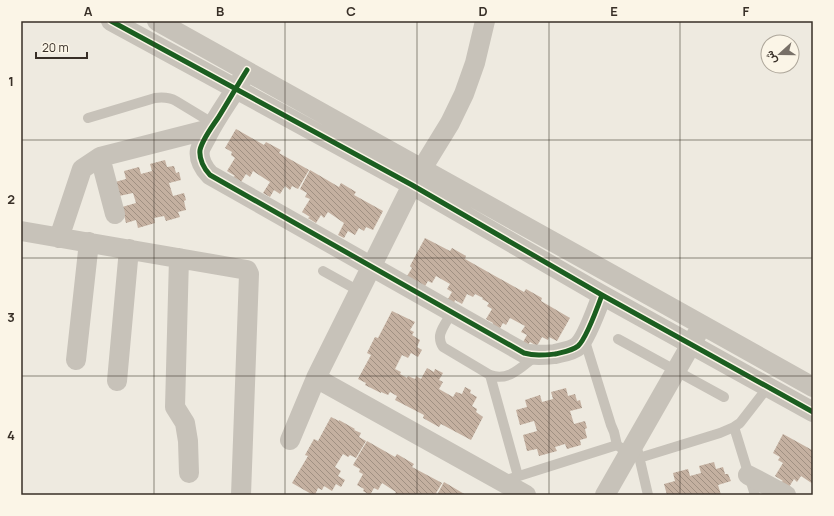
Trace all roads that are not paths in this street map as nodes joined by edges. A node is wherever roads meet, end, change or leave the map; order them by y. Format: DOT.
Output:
graph roads {
  1 [pos="111,21"];
  2 [pos="157,21"];
  3 [pos="485,21"];
  4 [pos="247,70"];
  5 [pos="236,89"];
  6 [pos="88,118"];
  7 [pos="212,127"];
  8 [pos="100,157"];
  9 [pos="417,177"];
  10 [pos="115,214"];
  11 [pos="21,231"];
  12 [pos="59,238"];
  13 [pos="89,242"];
  14 [pos="129,250"];
  15 [pos="179,258"];
  16 [pos="372,266"];
  17 [pos="323,271"];
  18 [pos="359,291"];
  19 [pos="602,295"];
  20 [pos="452,312"];
  21 [pos="703,324"];
  22 [pos="584,338"];
  23 [pos="618,339"];
  24 [pos="691,344"];
  25 [pos="537,355"];
  26 [pos="76,360"];
  27 [pos="676,370"];
  28 [pos="490,375"];
  29 [pos="316,378"];
  30 [pos="117,381"];
  31 [pos="813,386"];
  32 [pos="768,387"];
  33 [pos="724,397"];
  34 [pos="813,412"];
  35 [pos="734,427"];
  36 [pos="290,440"];
  37 [pos="630,449"];
  38 [pos="189,473"];
  39 [pos="748,475"];
  40 [pos="510,479"];
  41 [pos="241,495"];
  42 [pos="526,495"];
  43 [pos="605,495"];
  44 [pos="648,495"];
  45 [pos="755,495"];
  46 [pos="786,495"];
  1 -- 5 [label="street"];
  2 -- 4 [label="street"];
  3 -- 9 [label="street"];
  4 -- 5 [label="street"];
  4 -- 9 [label="street"];
  5 -- 7 [label="street"];
  5 -- 9 [label="street"];
  6 -- 7 [label="lane"];
  7 -- 8 [label="street"];
  7 -- 16 [label="street"];
  8 -- 10 [label="street"];
  8 -- 12 [label="street"];
  9 -- 16 [label="street"];
  9 -- 19 [label="street"];
  9 -- 21 [label="street"];
  11 -- 12 [label="street"];
  12 -- 13 [label="street"];
  13 -- 14 [label="street"];
  13 -- 26 [label="street"];
  14 -- 15 [label="street"];
  14 -- 30 [label="street"];
  15 -- 38 [label="street"];
  15 -- 41 [label="street"];
  16 -- 18 [label="street"];
  16 -- 20 [label="street"];
  17 -- 18 [label="lane"];
  18 -- 29 [label="street"];
  19 -- 22 [label="street"];
  19 -- 24 [label="street"];
  20 -- 25 [label="street"];
  20 -- 28 [label="lane"];
  21 -- 24 [label="street"];
  21 -- 31 [label="street"];
  22 -- 25 [label="street"];
  22 -- 37 [label="lane"];
  23 -- 27 [label="lane"];
  24 -- 27 [label="street"];
  24 -- 32 [label="street"];
  25 -- 28 [label="lane"];
  27 -- 33 [label="lane"];
  27 -- 37 [label="street"];
  28 -- 40 [label="lane"];
  29 -- 36 [label="street"];
  29 -- 40 [label="street"];
  32 -- 34 [label="street"];
  32 -- 35 [label="lane"];
  35 -- 37 [label="lane"];
  35 -- 39 [label="lane"];
  37 -- 40 [label="lane"];
  37 -- 43 [label="street"];
  37 -- 44 [label="lane"];
  39 -- 45 [label="lane"];
  39 -- 46 [label="street"];
  40 -- 42 [label="street"];
}
